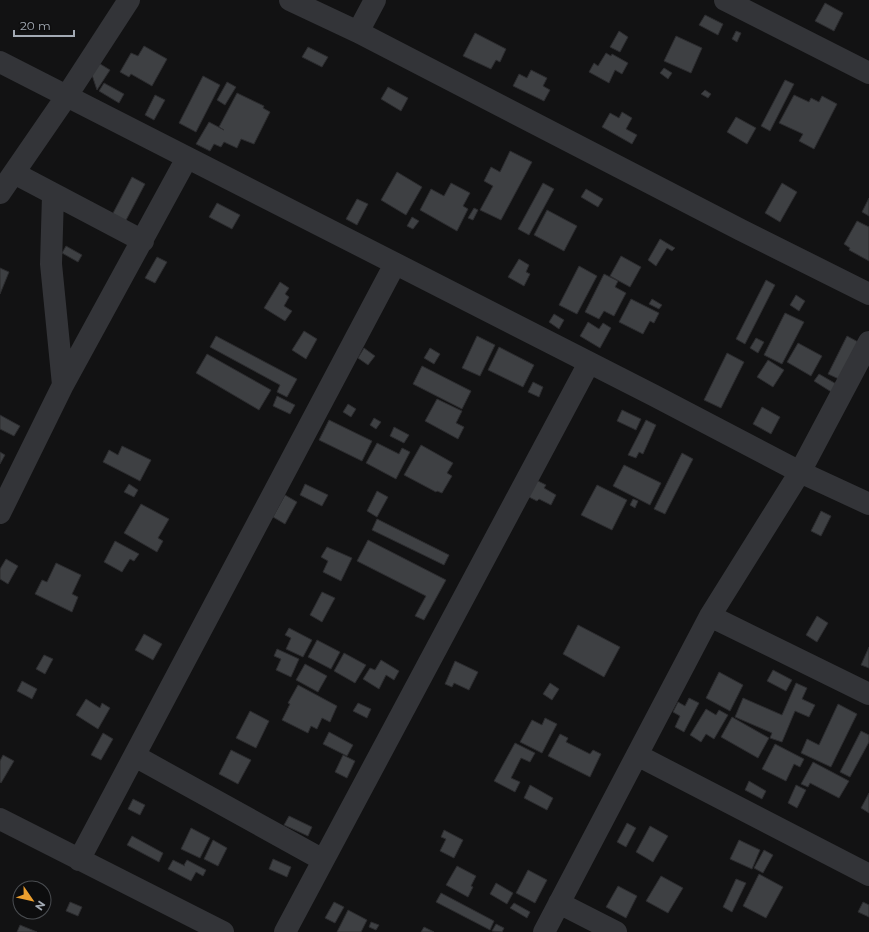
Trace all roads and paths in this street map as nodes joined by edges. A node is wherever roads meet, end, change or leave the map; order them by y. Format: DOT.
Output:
graph roads {
  1 [pos="129,0"];
  2 [pos="290,0"];
  3 [pos="375,0"];
  4 [pos="725,0"];
  5 [pos="358,32"];
  6 [pos="0,62"];
  7 [pos="869,73"];
  8 [pos="66,97"];
  9 [pos="187,158"];
  10 [pos="14,173"];
  11 [pos="0,193"];
  12 [pos="53,195"];
  13 [pos="143,241"];
  14 [pos="395,264"];
  15 [pos="869,294"];
  16 [pos="869,342"];
  17 [pos="589,363"];
  18 [pos="63,385"];
  19 [pos="800,472"];
  20 [pos="869,504"];
  21 [pos="0,513"];
  22 [pos="710,616"];
  23 [pos="869,694"];
  24 [pos="637,755"];
  25 [pos="134,756"];
  26 [pos="0,819"];
  27 [pos="79,860"];
  28 [pos="323,860"];
  29 [pos="869,875"];
  30 [pos="559,903"];
  31 [pos="223,932"];
  32 [pos="284,932"];
  33 [pos="544,932"];
  34 [pos="616,932"];
  1 -- 8 [label="street"];
  2 -- 5 [label="street"];
  3 -- 5 [label="street"];
  4 -- 7 [label="street"];
  5 -- 15 [label="street"];
  6 -- 8 [label="street"];
  8 -- 9 [label="street"];
  8 -- 10 [label="street"];
  9 -- 13 [label="street"];
  9 -- 14 [label="street"];
  10 -- 11 [label="street"];
  10 -- 12 [label="street"];
  12 -- 13 [label="street"];
  12 -- 18 [label="street"];
  13 -- 18 [label="street"];
  14 -- 17 [label="street"];
  14 -- 25 [label="street"];
  16 -- 19 [label="street"];
  17 -- 19 [label="street"];
  17 -- 28 [label="street"];
  18 -- 21 [label="street"];
  19 -- 20 [label="street"];
  19 -- 22 [label="street"];
  22 -- 23 [label="street"];
  22 -- 24 [label="street"];
  24 -- 29 [label="street"];
  24 -- 30 [label="street"];
  25 -- 27 [label="street"];
  25 -- 28 [label="street"];
  26 -- 27 [label="street"];
  27 -- 31 [label="street"];
  28 -- 32 [label="street"];
  30 -- 33 [label="street"];
  30 -- 34 [label="street"];
}
